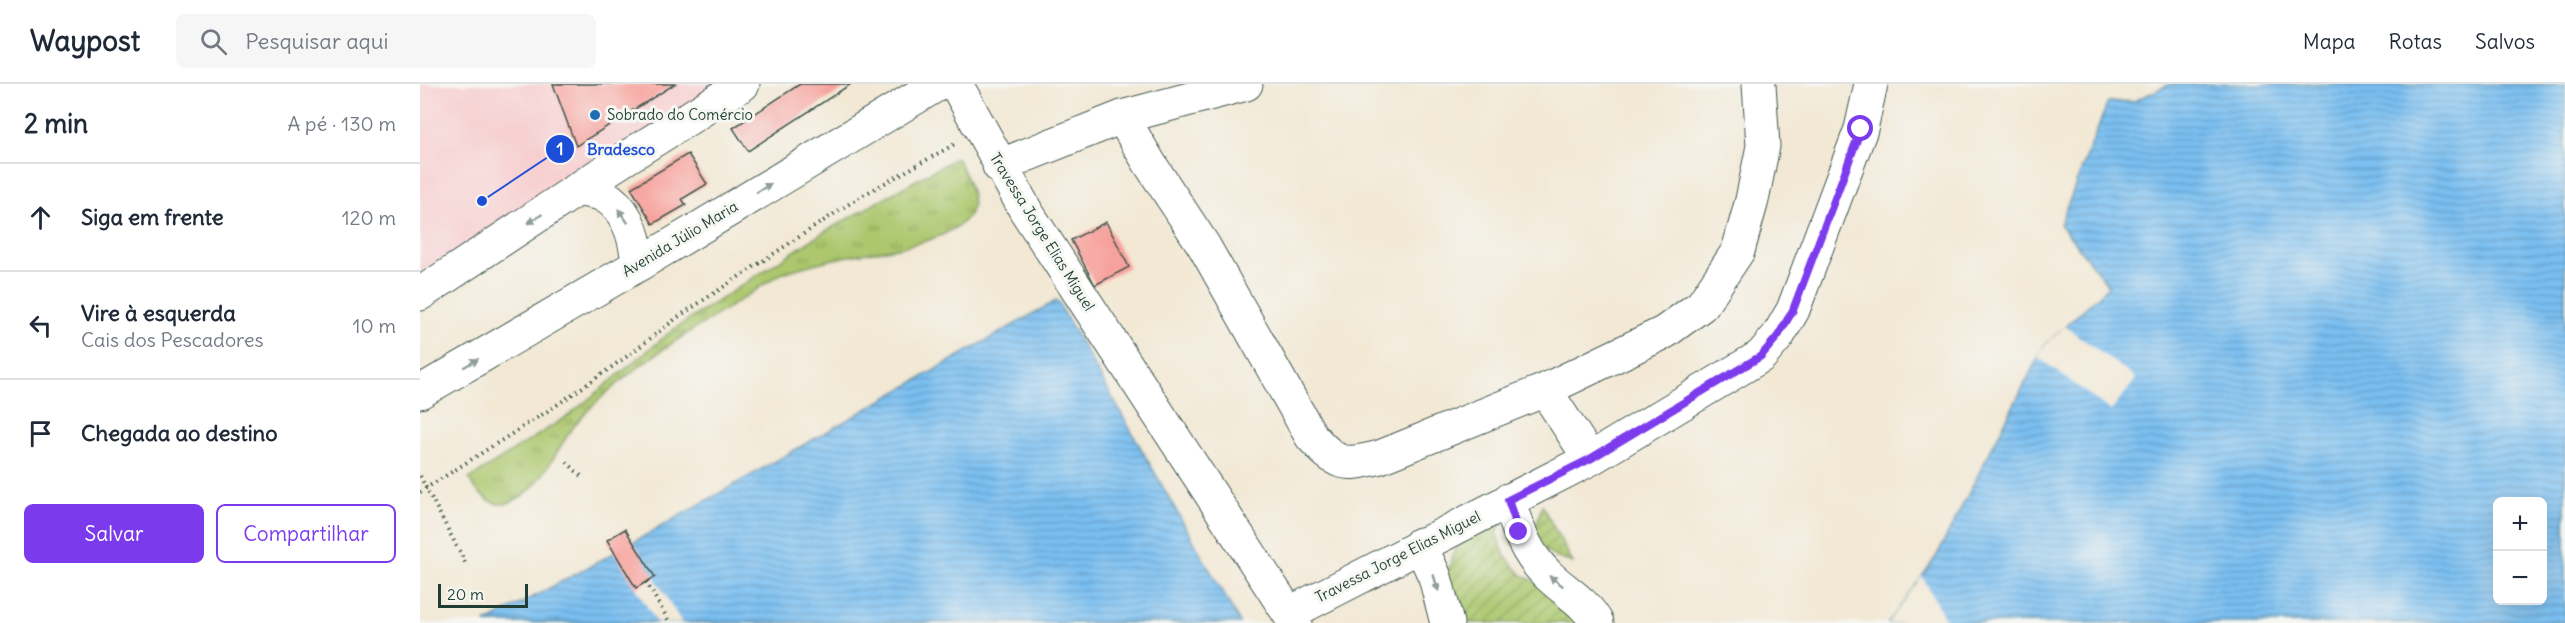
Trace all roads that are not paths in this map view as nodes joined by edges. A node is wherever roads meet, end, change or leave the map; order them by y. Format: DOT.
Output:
graph roads {
  1 [pos="743,84"];
  2 [pos="938,84"];
  3 [pos="956,84"];
  4 [pos="1246,84"];
  5 [pos="1759,84"];
  6 [pos="1871,84"];
  7 [pos="1122,117"];
  8 [pos="999,166"];
  9 [pos="579,190"];
  10 [pos="638,265"];
  11 [pos="420,294"];
  12 [pos="1545,390"];
  13 [pos="420,392"];
  14 [pos="1590,459"];
  15 [pos="1508,500"];
  16 [pos="1420,544"];
  17 [pos="1293,618"];
  18 [pos="1447,623"];
  19 [pos="1597,623"];
  1 -- 9 [label="street"];
  10 -- 2 [label="street, Avenida Júlio Maria, one-way"];
  3 -- 8 [label="street, Travessa Jorge Elias Miguel"];
  4 -- 7 [label="street"];
  5 -- 12 [label="street"];
  6 -- 14 [label="street, Travessa Jorge Elias Miguel"];
  7 -- 8 [label="street"];
  7 -- 12 [label="street"];
  8 -- 17 [label="street, Travessa Jorge Elias Miguel"];
  10 -- 9 [label="street, one-way"];
  9 -- 11 [label="street, one-way"];
  13 -- 10 [label="street, Avenida Júlio Maria, one-way"];
  12 -- 14 [label="street"];
  14 -- 15 [label="street, Travessa Jorge Elias Miguel"];
  15 -- 16 [label="street, Travessa Jorge Elias Miguel"];
  19 -- 15 [label="street, one-way"];
  16 -- 17 [label="street, Travessa Jorge Elias Miguel"];
  16 -- 18 [label="street, one-way"];
}
